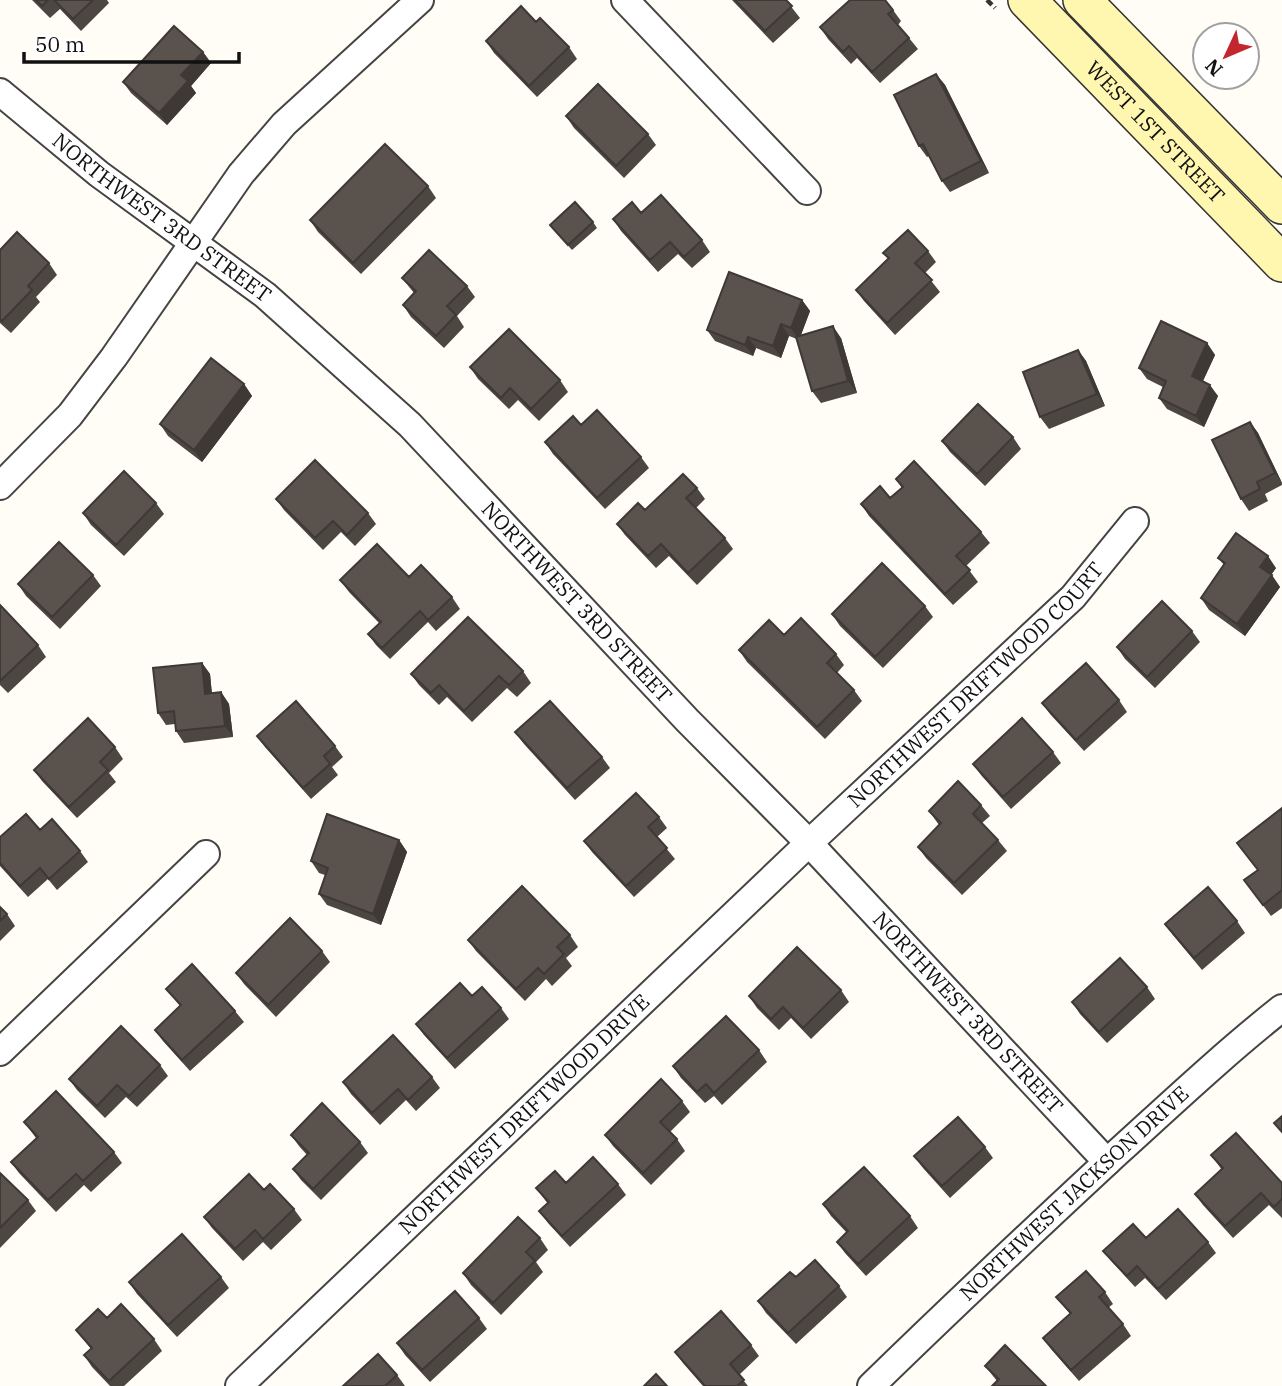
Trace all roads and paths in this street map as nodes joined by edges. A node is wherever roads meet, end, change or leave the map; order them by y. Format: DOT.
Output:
graph roads {
  1 [pos="419,0"];
  2 [pos="625,0"];
  3 [pos="1027,0"];
  4 [pos="1082,0"];
  5 [pos="0,92"];
  6 [pos="807,191"];
  7 [pos="1282,205"];
  8 [pos="192,242"];
  9 [pos="1282,263"];
  10 [pos="0,486"];
  11 [pos="1135,521"];
  12 [pos="809,843"];
  13 [pos="206,854"];
  14 [pos="1282,1008"];
  15 [pos="0,1052"];
  16 [pos="1107,1162"];
  17 [pos="239,1386"];
  18 [pos="871,1386"];
  1 -- 8 [label="street"];
  2 -- 6 [label="street"];
  3 -- 9 [label="main road, WEST 1ST STREET"];
  4 -- 7 [label="main road, WEST 1ST STREET"];
  5 -- 8 [label="street, NORTHWEST 3RD STREET"];
  8 -- 10 [label="street"];
  8 -- 12 [label="street, NORTHWEST 3RD STREET"];
  11 -- 12 [label="street, NORTHWEST DRIFTWOOD COURT"];
  12 -- 16 [label="street, NORTHWEST 3RD STREET"];
  12 -- 17 [label="street, NORTHWEST DRIFTWOOD DRIVE"];
  13 -- 15 [label="street"];
  14 -- 16 [label="street, NORTHWEST JACKSON DRIVE"];
  16 -- 18 [label="street, NORTHWEST JACKSON DRIVE"];
}
